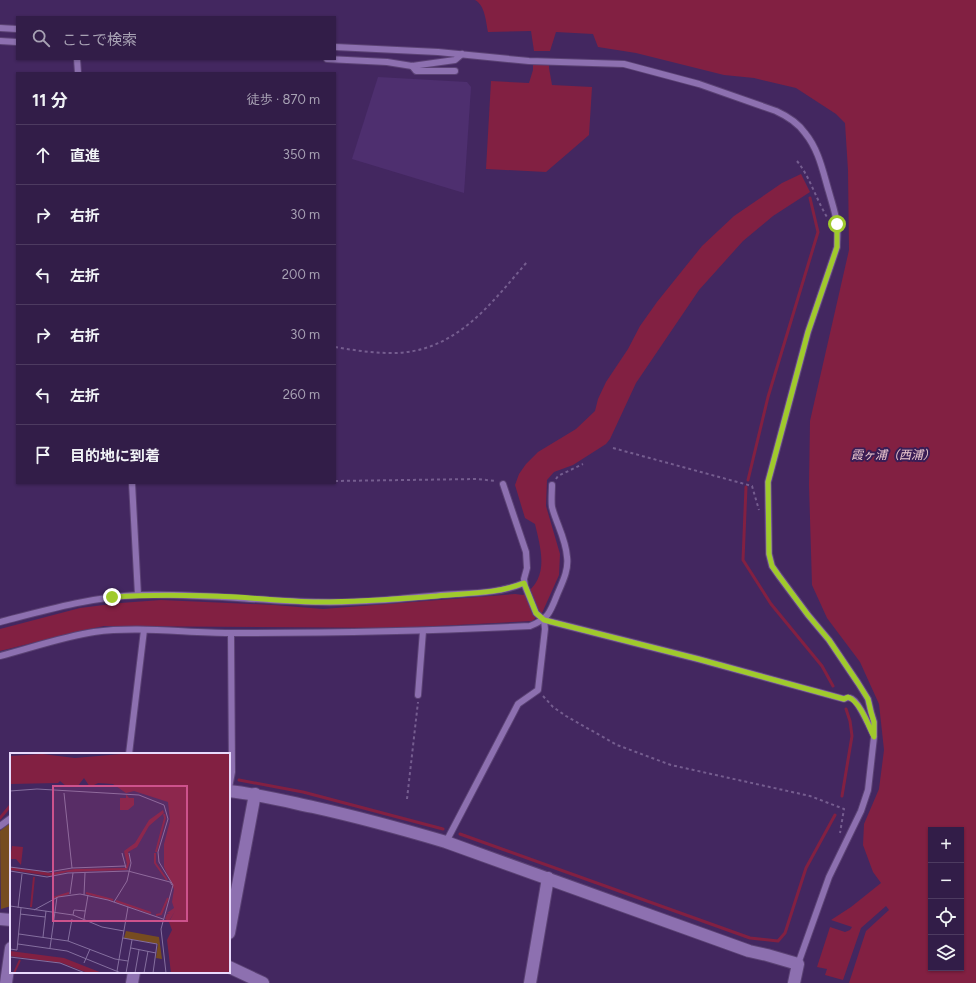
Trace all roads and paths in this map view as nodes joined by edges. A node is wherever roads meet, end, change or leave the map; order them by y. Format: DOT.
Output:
graph roads {
  1 [pos="0,28"];
  2 [pos="16,29"];
  3 [pos="0,41"];
  4 [pos="16,42"];
  5 [pos="336,47"];
  6 [pos="462,54"];
  7 [pos="336,59"];
  8 [pos="77,60"];
  9 [pos="412,66"];
  10 [pos="455,71"];
  11 [pos="78,72"];
  12 [pos="797,161"];
  13 [pos="828,219"];
  14 [pos="527,262"];
  15 [pos="336,347"];
  16 [pos="613,448"];
  17 [pos="583,464"];
  18 [pos="336,481"];
  19 [pos="132,484"];
  20 [pos="503,484"];
  21 [pos="552,485"];
  22 [pos="768,530"];
  23 [pos="524,583"];
  24 [pos="138,595"];
  25 [pos="544,620"];
  26 [pos="0,622"];
  27 [pos="144,630"];
  28 [pos="423,631"];
  29 [pos="231,633"];
  30 [pos="0,656"];
  31 [pos="538,690"];
  32 [pos="418,695"];
  33 [pos="874,737"];
  34 [pos="129,753"];
  35 [pos="230,783"];
  36 [pos="230,791"];
  37 [pos="255,794"];
  38 [pos="407,799"];
  39 [pos="10,819"];
  40 [pos="0,826"];
  41 [pos="446,842"];
  42 [pos="840,852"];
  43 [pos="548,878"];
  44 [pos="231,910"];
  45 [pos="0,919"];
  46 [pos="10,920"];
  47 [pos="230,922"];
  48 [pos="10,955"];
  49 [pos="798,964"];
  50 [pos="230,967"];
  51 [pos="134,973"];
  52 [pos="6,983"];
  53 [pos="132,983"];
  54 [pos="263,983"];
  55 [pos="530,983"];
  56 [pos="794,983"];
  1 -- 2 [label="lane"];
  3 -- 4 [label="lane"];
  5 -- 6 [label="lane"];
  6 -- 9 [label="lane"];
  6 -- 22 [label="lane"];
  7 -- 9 [label="lane"];
  8 -- 11 [label="lane"];
  9 -- 10 [label="lane"];
  12 -- 13 [label="path"];
  14 -- 15 [label="path"];
  16 -- 22 [label="path"];
  17 -- 21 [label="path"];
  18 -- 20 [label="path"];
  19 -- 24 [label="lane"];
  20 -- 23 [label="lane"];
  21 -- 25 [label="lane"];
  22 -- 33 [label="lane"];
  23 -- 24 [label="lane"];
  23 -- 25 [label="lane"];
  24 -- 26 [label="lane"];
  25 -- 28 [label="lane"];
  25 -- 31 [label="lane"];
  25 -- 33 [label="lane"];
  27 -- 29 [label="lane"];
  27 -- 30 [label="lane"];
  27 -- 34 [label="lane"];
  28 -- 29 [label="lane"];
  28 -- 32 [label="lane"];
  29 -- 35 [label="lane"];
  31 -- 41 [label="lane"];
  31 -- 42 [label="path"];
  32 -- 38 [label="path"];
  33 -- 42 [label="lane"];
  36 -- 37 [label="street"];
  37 -- 41 [label="street"];
  37 -- 44 [label="street"];
  39 -- 40 [label="lane"];
  41 -- 43 [label="street"];
  42 -- 49 [label="lane"];
  43 -- 49 [label="street"];
  43 -- 55 [label="street"];
  44 -- 47 [label="street"];
  45 -- 46 [label="street"];
  48 -- 52 [label="street"];
  49 -- 56 [label="street"];
  50 -- 54 [label="street"];
  51 -- 53 [label="street"];
}
